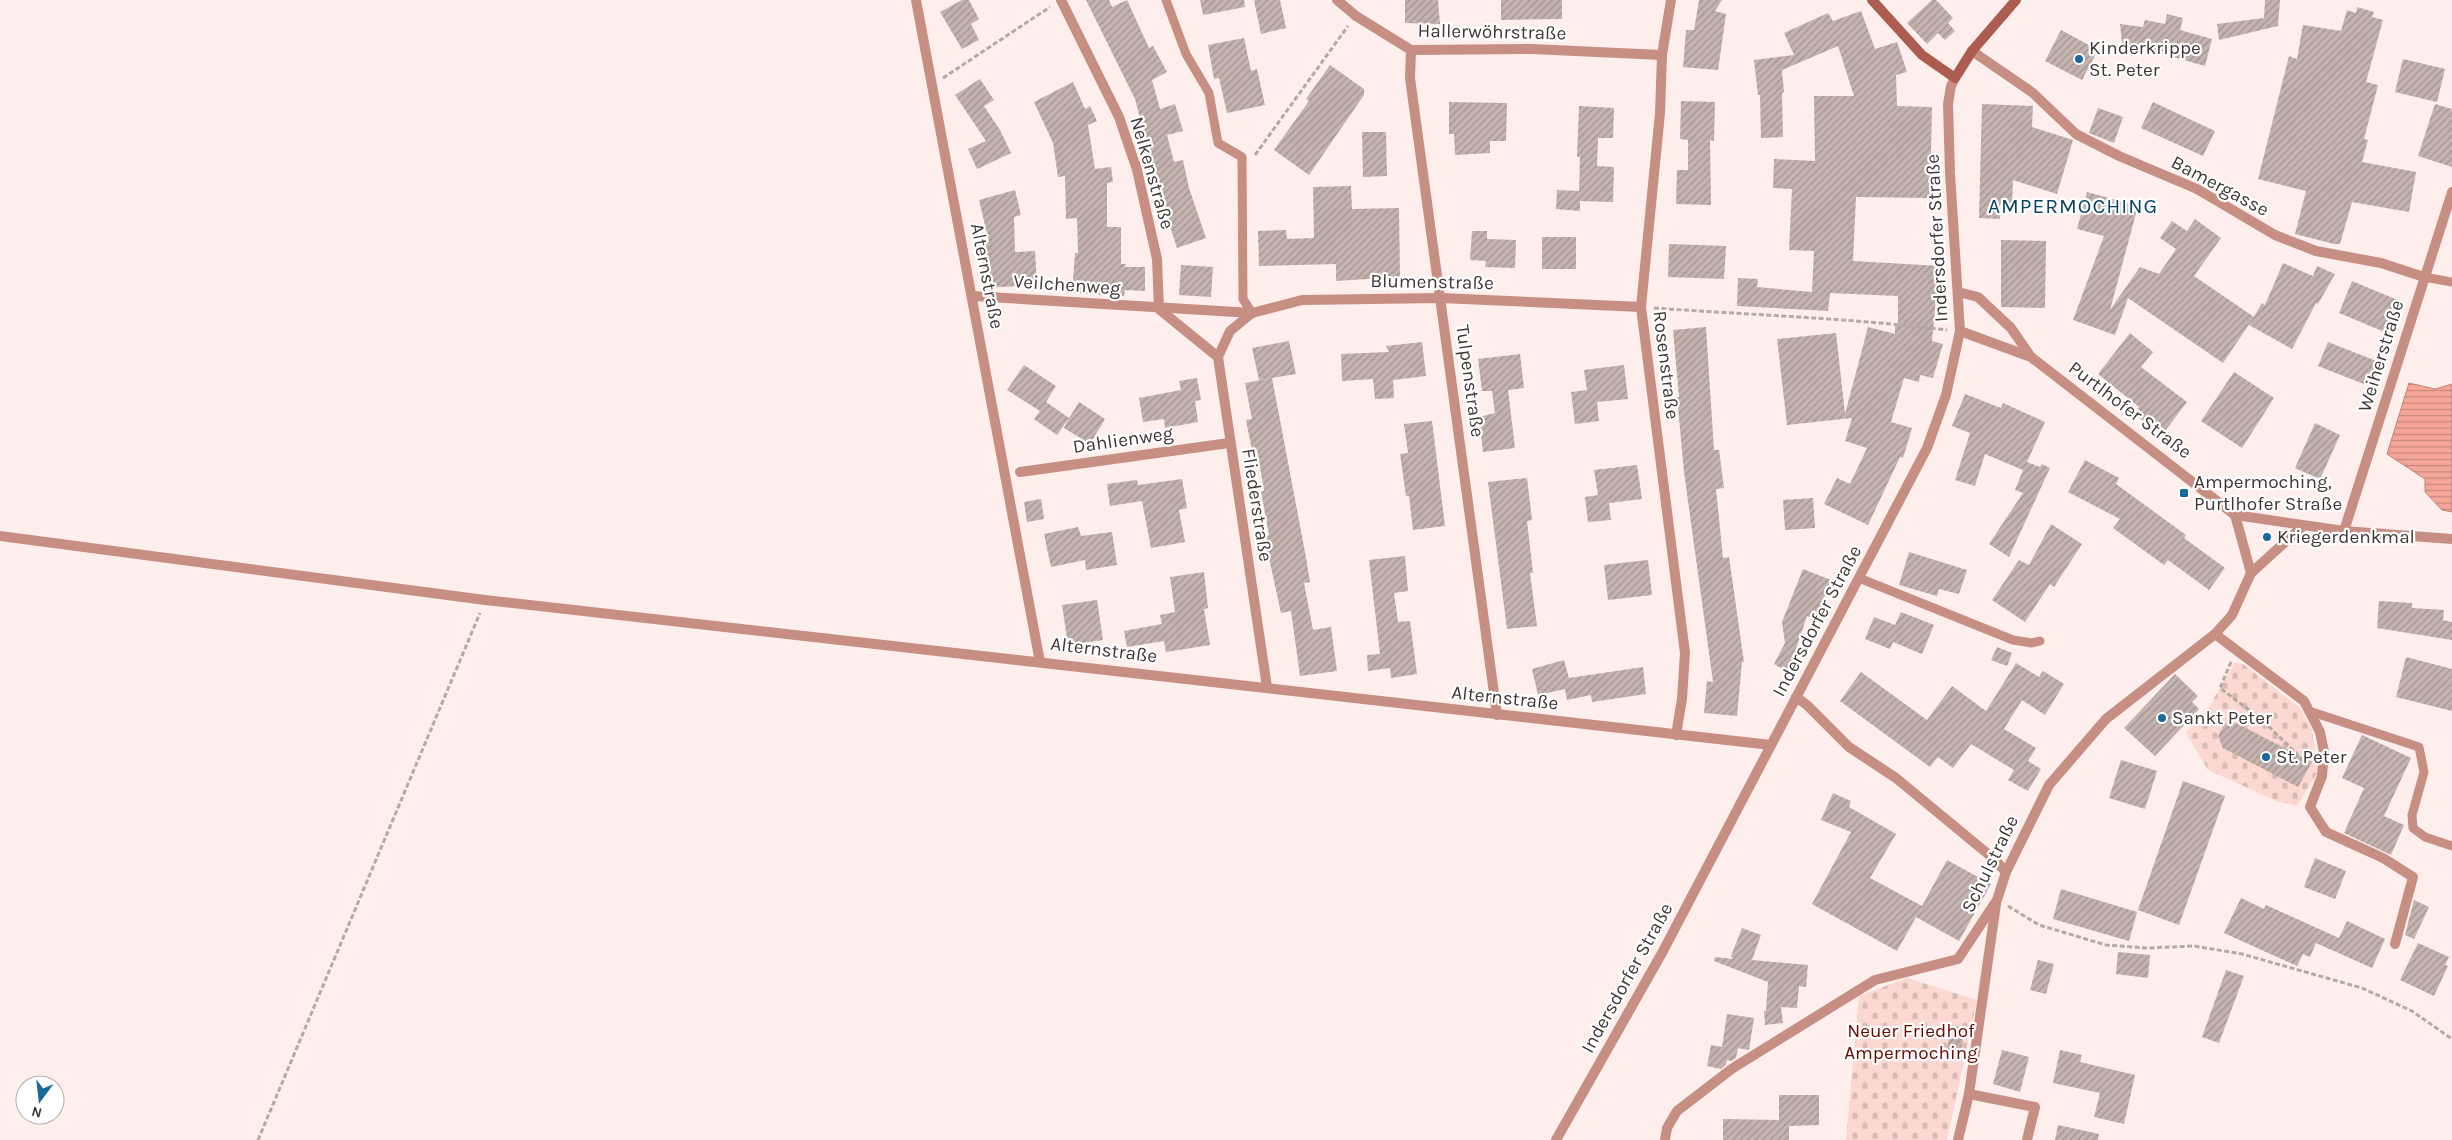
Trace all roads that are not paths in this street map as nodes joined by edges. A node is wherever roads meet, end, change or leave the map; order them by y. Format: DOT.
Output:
graph roads {
  1 [pos="916,0"];
  2 [pos="1166,0"];
  3 [pos="1337,0"];
  4 [pos="1671,0"];
  5 [pos="1872,0"];
  6 [pos="2016,0"];
  7 [pos="1057,3"];
  8 [pos="1411,50"];
  9 [pos="1972,51"];
  10 [pos="1662,55"];
  11 [pos="1955,78"];
  12 [pos="2452,192"];
  13 [pos="2424,278"];
  14 [pos="2452,282"];
  15 [pos="1958,292"];
  16 [pos="973,296"];
  17 [pos="1441,298"];
  18 [pos="1641,306"];
  19 [pos="1159,309"];
  20 [pos="1252,314"];
  21 [pos="1960,331"];
  22 [pos="2031,357"];
  23 [pos="1218,358"];
  24 [pos="1229,443"];
  25 [pos="1020,472"];
  26 [pos="2235,515"];
  27 [pos="2303,526"];
  28 [pos="2344,531"];
  29 [pos="0,536"];
  30 [pos="2452,539"];
  31 [pos="2252,573"];
  32 [pos="1859,578"];
  33 [pos="2215,634"];
  34 [pos="2040,641"];
  35 [pos="1040,662"];
  36 [pos="1267,687"];
  37 [pos="1796,697"];
  38 [pos="2309,711"];
  39 [pos="1497,716"];
  40 [pos="1676,734"];
  41 [pos="1771,746"];
  42 [pos="2452,846"];
  43 [pos="2006,872"];
  44 [pos="1996,900"];
  45 [pos="2395,944"];
  46 [pos="1969,1094"];
  47 [pos="1556,1140"];
  48 [pos="1665,1140"];
  49 [pos="1958,1140"];
  50 [pos="2027,1140"];
  1 -- 16 [label="street, Alternstraße"];
  2 -- 20 [label="lane"];
  3 -- 8 [label="street, Hallerwöhrstraße"];
  4 -- 10 [label="street, Rosenstraße"];
  5 -- 11 [label="main road"];
  6 -- 9 [label="main road"];
  7 -- 19 [label="street, Nelkenstraße"];
  8 -- 10 [label="street, Hallerwöhrstraße"];
  8 -- 17 [label="street, Tulpenstraße"];
  9 -- 11 [label="main road"];
  9 -- 13 [label="street, Bamergasse"];
  10 -- 18 [label="street, Rosenstraße"];
  11 -- 15 [label="street, Indersdorfer Straße"];
  12 -- 13 [label="street, Weiherstraße"];
  13 -- 14 [label="lane, Bamergasse"];
  13 -- 28 [label="street, Weiherstraße"];
  15 -- 21 [label="street, Indersdorfer Straße"];
  15 -- 22 [label="street"];
  16 -- 19 [label="street, Veilchenweg"];
  16 -- 35 [label="street, Alternstraße"];
  17 -- 18 [label="street, Blumenstraße"];
  17 -- 20 [label="street, Blumenstraße"];
  17 -- 39 [label="street, Tulpenstraße"];
  18 -- 40 [label="street, Rosenstraße"];
  19 -- 20 [label="street, Veilchenweg"];
  19 -- 23 [label="street"];
  20 -- 23 [label="street, Blumenstraße"];
  21 -- 22 [label="street, Purtlhofer Straße"];
  21 -- 32 [label="street, Indersdorfer Straße"];
  22 -- 26 [label="street, Purtlhofer Straße"];
  23 -- 24 [label="street, Fliederstraße"];
  24 -- 25 [label="street, Dahlienweg"];
  24 -- 36 [label="street, Fliederstraße"];
  26 -- 27 [label="street, Purtlhofer Straße"];
  26 -- 31 [label="street"];
  27 -- 28 [label="street, Purtlhofer Straße"];
  27 -- 31 [label="street, Schulstraße"];
  28 -- 30 [label="street, Purtlhofer Straße"];
  29 -- 35 [label="street"];
  31 -- 33 [label="street, Schulstraße"];
  32 -- 34 [label="lane"];
  32 -- 37 [label="street, Indersdorfer Straße"];
  33 -- 38 [label="street"];
  33 -- 43 [label="street, Schulstraße"];
  35 -- 36 [label="street, Alternstraße"];
  36 -- 39 [label="street, Alternstraße"];
  37 -- 41 [label="street, Indersdorfer Straße"];
  37 -- 43 [label="street"];
  38 -- 42 [label="lane"];
  38 -- 45 [label="street"];
  39 -- 40 [label="street, Alternstraße"];
  40 -- 41 [label="street, Alternstraße"];
  41 -- 47 [label="street, Indersdorfer Straße"];
  43 -- 44 [label="street, Schulstraße"];
  44 -- 46 [label="street"];
  44 -- 48 [label="street, Schulstraße"];
  46 -- 49 [label="street"];
  46 -- 50 [label="street"];
}
